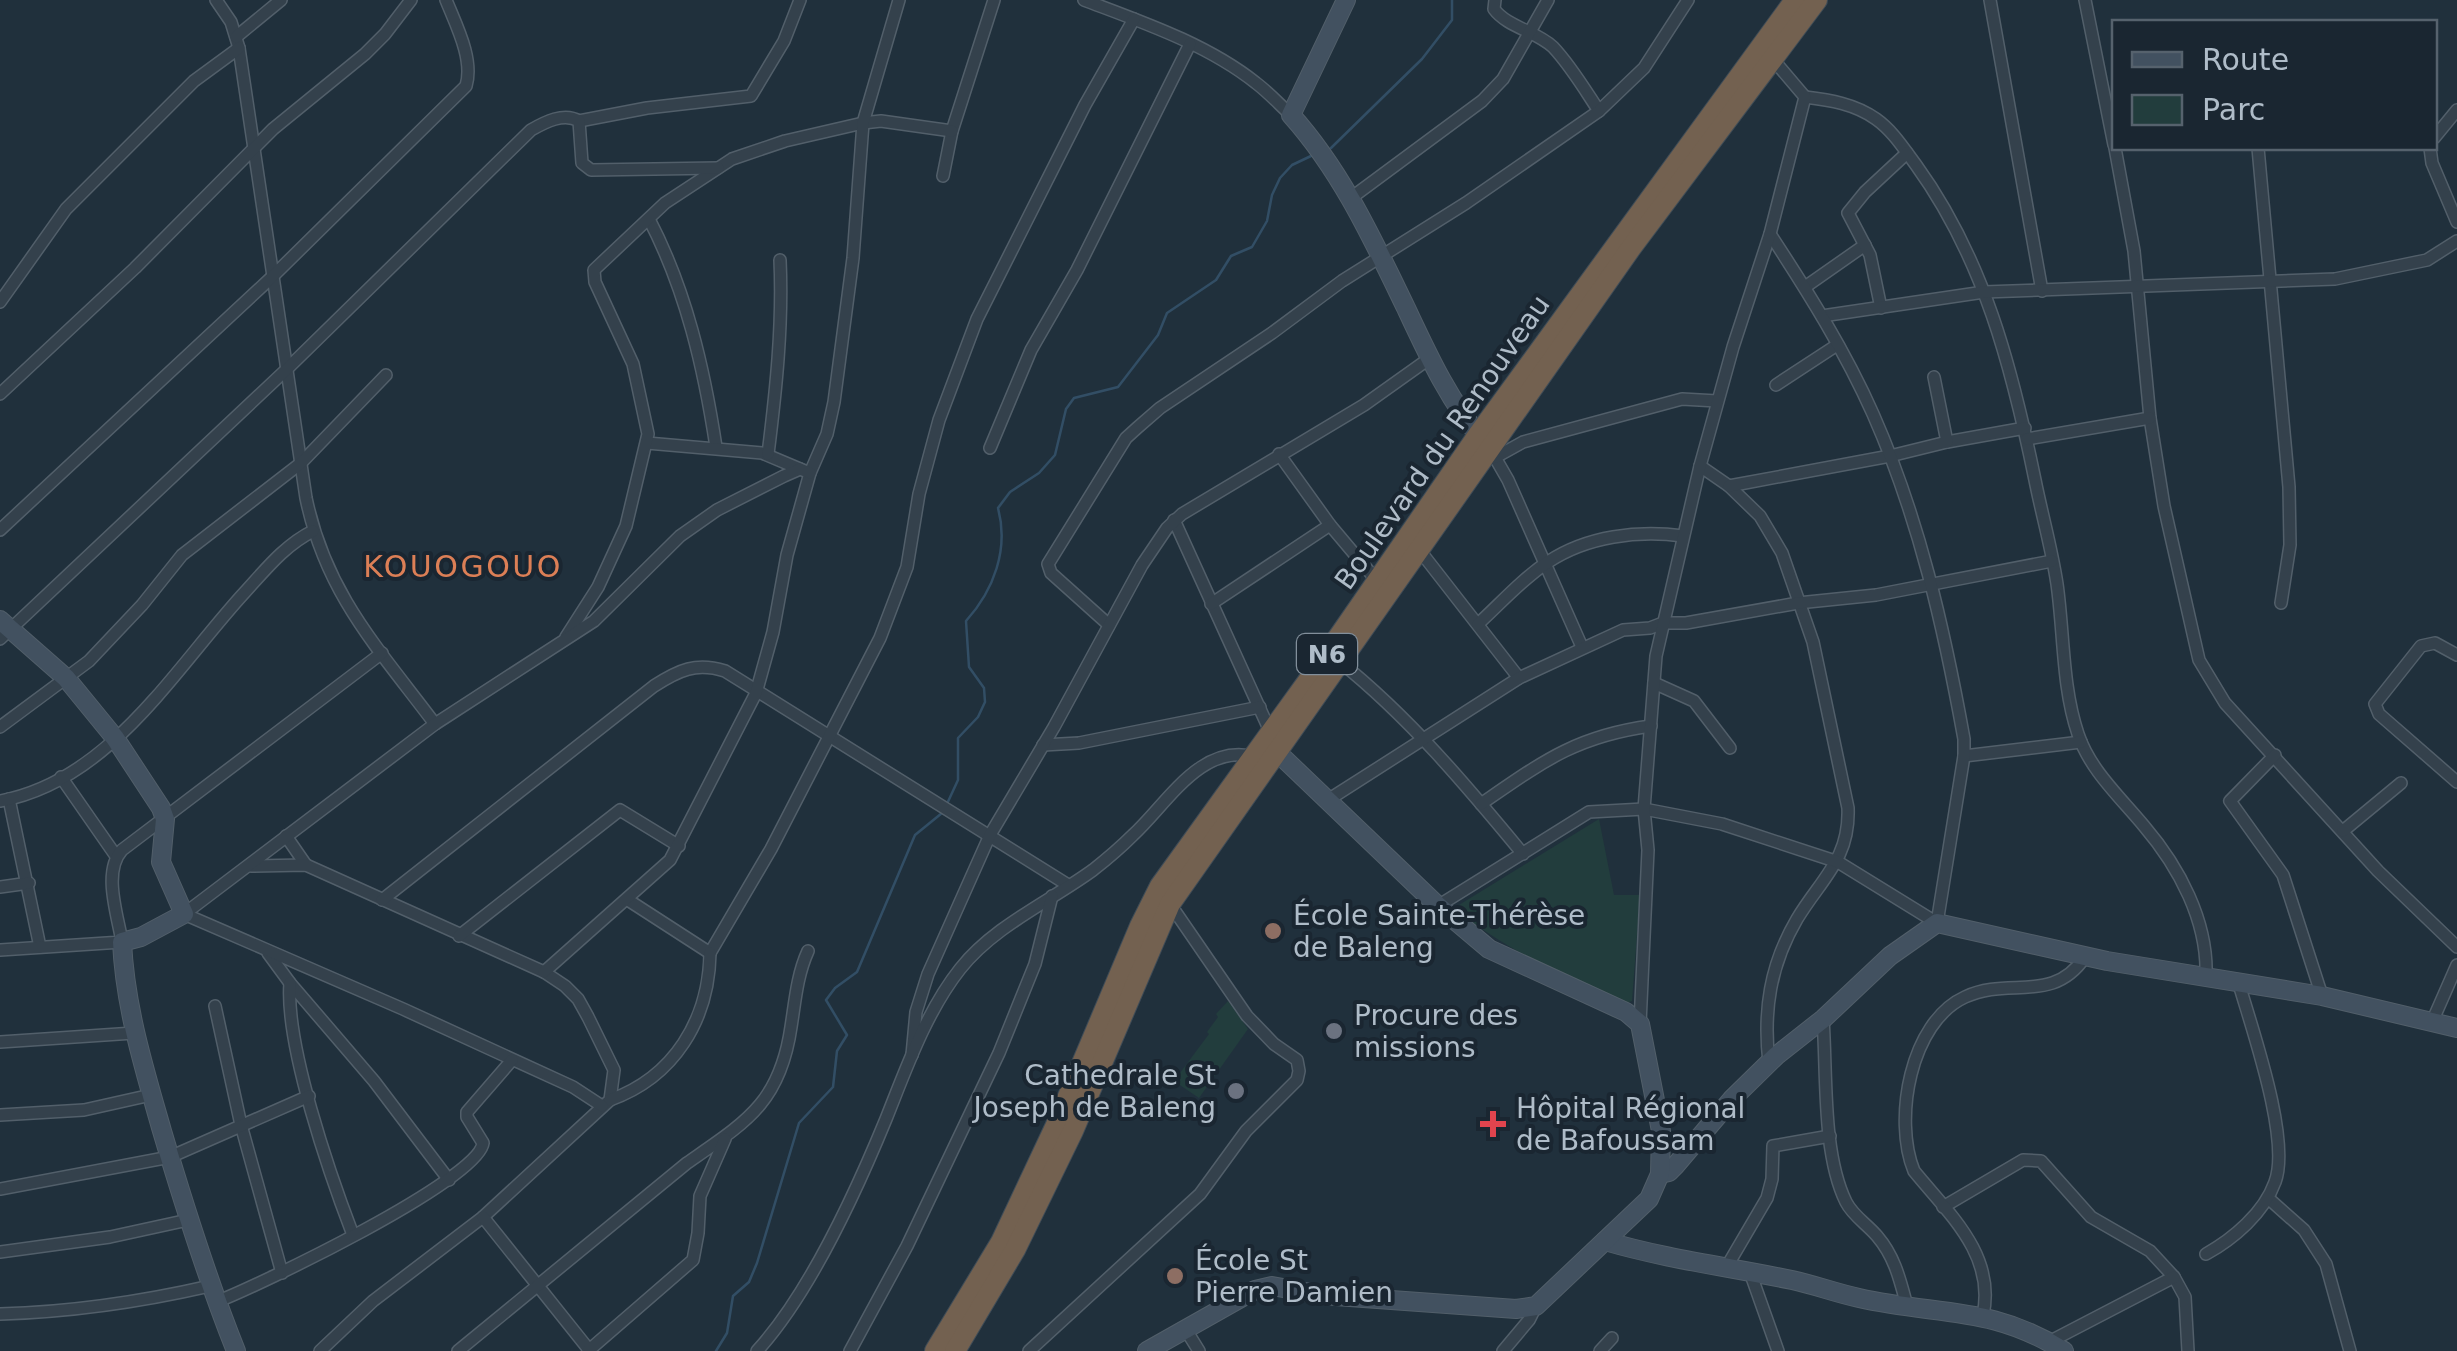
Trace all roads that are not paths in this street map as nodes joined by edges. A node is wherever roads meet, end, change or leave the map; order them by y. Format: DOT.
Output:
graph roads {
  1 [pos="216,0"];
  2 [pos="282,0"];
  3 [pos="410,0"];
  4 [pos="446,0"];
  5 [pos="800,0"];
  6 [pos="899,0"];
  7 [pos="994,0"];
  8 [pos="1084,0"];
  9 [pos="1346,0"];
  10 [pos="1495,0"];
  11 [pos="1548,0"];
  12 [pos="1688,0"];
  13 [pos="1795,0"];
  14 [pos="1816,0"];
  15 [pos="1990,0"];
  16 [pos="2084,0"];
  17 [pos="1134,19"];
  18 [pos="1533,31"];
  19 [pos="238,42"];
  20 [pos="1190,44"];
  21 [pos="1767,54"];
  22 [pos="1805,97"];
  23 [pos="2111,101"];
  24 [pos="2457,110"];
  25 [pos="1599,111"];
  26 [pos="1291,115"];
  27 [pos="580,121"];
  28 [pos="862,122"];
  29 [pos="952,131"];
  30 [pos="2437,134"];
  31 [pos="253,149"];
  32 [pos="2116,150"];
  33 [pos="2258,150"];
  34 [pos="2430,150"];
  35 [pos="1907,153"];
  36 [pos="718,168"];
  37 [pos="943,176"];
  38 [pos="1351,198"];
  39 [pos="2456,217"];
  40 [pos="649,218"];
  41 [pos="1770,234"];
  42 [pos="2457,241"];
  43 [pos="1865,245"];
  44 [pos="1381,255"];
  45 [pos="780,260"];
  46 [pos="272,277"];
  47 [pos="2272,284"];
  48 [pos="1805,286"];
  49 [pos="2138,286"];
  50 [pos="2042,291"];
  51 [pos="1984,292"];
  52 [pos="0,302"];
  53 [pos="1882,308"];
  54 [pos="1822,316"];
  55 [pos="1837,345"];
  56 [pos="1430,358"];
  57 [pos="288,368"];
  58 [pos="386,375"];
  59 [pos="1934,376"];
  60 [pos="1776,385"];
  61 [pos="0,394"];
  62 [pos="1717,401"];
  63 [pos="2150,418"];
  64 [pos="2026,433"];
  65 [pos="1947,442"];
  66 [pos="647,443"];
  67 [pos="1487,446"];
  68 [pos="716,447"];
  69 [pos="990,448"];
  70 [pos="768,454"];
  71 [pos="1279,454"];
  72 [pos="1890,456"];
  73 [pos="301,463"];
  74 [pos="1700,466"];
  75 [pos="805,471"];
  76 [pos="1729,486"];
  77 [pos="1174,520"];
  78 [pos="1330,524"];
  79 [pos="0,530"];
  80 [pos="313,531"];
  81 [pos="1683,536"];
  82 [pos="1413,544"];
  83 [pos="2052,561"];
  84 [pos="1546,563"];
  85 [pos="1378,582"];
  86 [pos="1932,585"];
  87 [pos="1798,603"];
  88 [pos="2281,603"];
  89 [pos="1211,604"];
  90 [pos="1662,623"];
  91 [pos="1478,624"];
  92 [pos="1109,626"];
  93 [pos="4,630"];
  94 [pos="562,644"];
  95 [pos="1582,648"];
  96 [pos="382,653"];
  97 [pos="2457,655"];
  98 [pos="1339,661"];
  99 [pos="66,678"];
  100 [pos="1519,678"];
  101 [pos="1654,684"];
  102 [pos="756,693"];
  103 [pos="1260,707"];
  104 [pos="436,724"];
  105 [pos="1651,726"];
  106 [pos="0,727"];
  107 [pos="830,737"];
  108 [pos="115,738"];
  109 [pos="1424,740"];
  110 [pos="2081,742"];
  111 [pos="1043,745"];
  112 [pos="1730,748"];
  113 [pos="1266,751"];
  114 [pos="2275,755"];
  115 [pos="1964,756"];
  116 [pos="62,778"];
  117 [pos="2402,782"];
  118 [pos="2457,782"];
  119 [pos="5,800"];
  120 [pos="1328,800"];
  121 [pos="1482,804"];
  122 [pos="1644,809"];
  123 [pos="165,819"];
  124 [pos="2343,831"];
  125 [pos="990,835"];
  126 [pos="286,836"];
  127 [pos="679,846"];
  128 [pos="1522,854"];
  129 [pos="116,856"];
  130 [pos="1838,862"];
  131 [pos="306,864"];
  132 [pos="251,866"];
  133 [pos="28,882"];
  134 [pos="1068,885"];
  135 [pos="0,887"];
  136 [pos="1052,896"];
  137 [pos="1164,898"];
  138 [pos="382,900"];
  139 [pos="628,900"];
  140 [pos="1438,906"];
  141 [pos="184,914"];
  142 [pos="1937,923"];
  143 [pos="460,936"];
  144 [pos="122,942"];
  145 [pos="40,947"];
  146 [pos="2457,947"];
  147 [pos="0,950"];
  148 [pos="266,950"];
  149 [pos="808,952"];
  150 [pos="710,953"];
  151 [pos="2086,957"];
  152 [pos="2457,966"];
  153 [pos="544,972"];
  154 [pos="2206,976"];
  155 [pos="290,983"];
  156 [pos="2239,984"];
  157 [pos="2322,996"];
  158 [pos="214,1006"];
  159 [pos="1823,1019"];
  160 [pos="2432,1022"];
  161 [pos="1640,1024"];
  162 [pos="2457,1028"];
  163 [pos="134,1033"];
  164 [pos="0,1042"];
  165 [pos="912,1056"];
  166 [pos="512,1060"];
  167 [pos="1769,1063"];
  168 [pos="151,1094"];
  169 [pos="309,1096"];
  170 [pos="606,1103"];
  171 [pos="0,1115"];
  172 [pos="241,1125"];
  173 [pos="727,1135"];
  174 [pos="1830,1136"];
  175 [pos="170,1157"];
  176 [pos="1660,1174"];
  177 [pos="449,1180"];
  178 [pos="0,1189"];
  179 [pos="2268,1198"];
  180 [pos="1943,1207"];
  181 [pos="482,1217"];
  182 [pos="188,1220"];
  183 [pos="353,1235"];
  184 [pos="1604,1241"];
  185 [pos="1008,1246"];
  186 [pos="0,1252"];
  187 [pos="2206,1254"];
  188 [pos="1726,1268"];
  189 [pos="1750,1272"];
  190 [pos="282,1273"];
  191 [pos="2174,1277"];
  192 [pos="538,1286"];
  193 [pos="213,1294"];
  194 [pos="1536,1306"];
  195 [pos="1906,1306"];
  196 [pos="0,1314"];
  197 [pos="1983,1315"];
  198 [pos="1186,1330"];
  199 [pos="1612,1338"];
  200 [pos="2057,1346"];
  201 [pos="236,1351"];
  202 [pos="320,1351"];
  203 [pos="458,1351"];
  204 [pos="589,1351"];
  205 [pos="757,1351"];
  206 [pos="850,1351"];
  207 [pos="934,1351"];
  208 [pos="955,1351"];
  209 [pos="1029,1351"];
  210 [pos="1147,1351"];
  211 [pos="1198,1351"];
  212 [pos="1503,1351"];
  213 [pos="1600,1351"];
  214 [pos="1778,1351"];
  215 [pos="2188,1351"];
  216 [pos="2350,1351"];
  1 -- 19 [label="street"];
  2 -- 19 [label="street"];
  3 -- 31 [label="street"];
  4 -- 46 [label="street"];
  5 -- 27 [label="street"];
  6 -- 28 [label="street"];
  7 -- 29 [label="street"];
  8 -- 17 [label="street"];
  9 -- 26 [label="street"];
  10 -- 18 [label="street"];
  11 -- 18 [label="street"];
  12 -- 25 [label="street"];
  13 -- 21 [label="highway, Boulevard du Renouveau / N6"];
  14 -- 21 [label="highway, Boulevard du Renouveau / N6"];
  15 -- 50 [label="street"];
  16 -- 23 [label="street"];
  17 -- 20 [label="street"];
  17 -- 107 [label="street"];
  18 -- 25 [label="street"];
  18 -- 38 [label="street"];
  19 -- 31 [label="street"];
  19 -- 52 [label="street"];
  20 -- 26 [label="street"];
  20 -- 69 [label="street"];
  21 -- 22 [label="street"];
  21 -- 67 [label="highway, Boulevard du Renouveau / N6"];
  22 -- 35 [label="street"];
  22 -- 41 [label="street"];
  24 -- 30 [label="street"];
  25 -- 44 [label="street"];
  26 -- 38 [label="street"];
  27 -- 36 [label="street"];
  27 -- 57 [label="street"];
  28 -- 29 [label="street"];
  28 -- 36 [label="street"];
  28 -- 75 [label="street"];
  29 -- 37 [label="street"];
  31 -- 46 [label="street"];
  31 -- 61 [label="street"];
  32 -- 49 [label="street"];
  33 -- 47 [label="street"];
  34 -- 39 [label="street"];
  35 -- 43 [label="street"];
  35 -- 51 [label="street"];
  36 -- 40 [label="street"];
  38 -- 44 [label="street"];
  40 -- 66 [label="street"];
  40 -- 68 [label="street"];
  41 -- 48 [label="street"];
  41 -- 62 [label="street"];
  42 -- 47 [label="street"];
  43 -- 48 [label="street"];
  43 -- 53 [label="street"];
  44 -- 56 [label="street"];
  44 -- 92 [label="street"];
  45 -- 70 [label="street"];
  46 -- 57 [label="street"];
  46 -- 79 [label="street"];
  47 -- 49 [label="street"];
  47 -- 88 [label="street"];
  48 -- 54 [label="street"];
  49 -- 50 [label="street"];
  49 -- 63 [label="street"];
  50 -- 51 [label="street"];
  51 -- 53 [label="street"];
  51 -- 64 [label="street"];
  53 -- 54 [label="street"];
  54 -- 55 [label="street"];
  55 -- 60 [label="street"];
  55 -- 72 [label="street"];
  56 -- 67 [label="street"];
  56 -- 71 [label="street"];
  57 -- 73 [label="street"];
  57 -- 93 [label="street"];
  58 -- 73 [label="street"];
  59 -- 65 [label="street"];
  62 -- 67 [label="street"];
  62 -- 74 [label="street"];
  63 -- 64 [label="street"];
  63 -- 114 [label="street"];
  64 -- 65 [label="street"];
  64 -- 83 [label="street"];
  65 -- 72 [label="street"];
  66 -- 68 [label="street"];
  66 -- 94 [label="street"];
  67 -- 82 [label="highway, Boulevard du Renouveau / N6"];
  67 -- 84 [label="street"];
  68 -- 70 [label="street"];
  70 -- 75 [label="street"];
  71 -- 77 [label="street"];
  71 -- 78 [label="street"];
  72 -- 76 [label="street"];
  72 -- 86 [label="street"];
  73 -- 80 [label="street"];
  73 -- 99 [label="street"];
  74 -- 76 [label="street"];
  74 -- 81 [label="street"];
  75 -- 94 [label="street"];
  75 -- 102 [label="street"];
  76 -- 87 [label="street"];
  77 -- 89 [label="street"];
  77 -- 92 [label="street"];
  78 -- 85 [label="street"];
  78 -- 89 [label="street"];
  80 -- 96 [label="street"];
  80 -- 108 [label="street"];
  81 -- 84 [label="street"];
  81 -- 90 [label="street"];
  82 -- 85 [label="highway, Boulevard du Renouveau / N6"];
  82 -- 91 [label="street"];
  82 -- 98 [label="highway, Boulevard du Renouveau / N6"];
  83 -- 86 [label="street"];
  83 -- 110 [label="street"];
  84 -- 91 [label="street"];
  84 -- 95 [label="street"];
  85 -- 113 [label="highway, Boulevard du Renouveau / N6"];
  86 -- 87 [label="street"];
  86 -- 115 [label="street"];
  87 -- 90 [label="street"];
  87 -- 130 [label="street"];
  89 -- 103 [label="street"];
  90 -- 95 [label="street"];
  90 -- 101 [label="street"];
  91 -- 100 [label="street"];
  92 -- 111 [label="street"];
  93 -- 99 [label="street"];
  94 -- 104 [label="street"];
  95 -- 100 [label="street"];
  96 -- 104 [label="street"];
  96 -- 123 [label="street"];
  97 -- 118 [label="street"];
  98 -- 109 [label="street"];
  98 -- 113 [label="highway, Boulevard du Renouveau / N6"];
  99 -- 106 [label="street"];
  99 -- 108 [label="street"];
  100 -- 109 [label="street"];
  101 -- 105 [label="street"];
  101 -- 112 [label="street"];
  102 -- 107 [label="street"];
  102 -- 127 [label="street"];
  102 -- 138 [label="street"];
  103 -- 111 [label="street"];
  103 -- 113 [label="street"];
  104 -- 126 [label="street"];
  105 -- 121 [label="street"];
  105 -- 122 [label="street"];
  107 -- 125 [label="street"];
  107 -- 150 [label="street"];
  108 -- 116 [label="street"];
  108 -- 123 [label="street"];
  109 -- 120 [label="street"];
  109 -- 121 [label="street"];
  110 -- 115 [label="street"];
  110 -- 154 [label="street"];
  111 -- 125 [label="street"];
  113 -- 120 [label="street"];
  113 -- 134 [label="street"];
  113 -- 137 [label="highway, Boulevard du Renouveau / N6"];
  114 -- 124 [label="street"];
  114 -- 157 [label="street"];
  115 -- 142 [label="street"];
  116 -- 119 [label="street"];
  116 -- 129 [label="street"];
  117 -- 124 [label="street"];
  119 -- 133 [label="street"];
  120 -- 140 [label="street"];
  121 -- 128 [label="street"];
  122 -- 128 [label="street"];
  122 -- 130 [label="street"];
  122 -- 161 [label="street"];
  123 -- 129 [label="street"];
  123 -- 141 [label="street"];
  124 -- 146 [label="street"];
  125 -- 134 [label="street"];
  125 -- 165 [label="street"];
  126 -- 131 [label="street"];
  126 -- 132 [label="street"];
  127 -- 139 [label="street"];
  127 -- 143 [label="street"];
  128 -- 140 [label="street"];
  129 -- 144 [label="street"];
  130 -- 142 [label="street"];
  130 -- 167 [label="street"];
  131 -- 132 [label="street"];
  131 -- 138 [label="street"];
  132 -- 141 [label="street"];
  133 -- 135 [label="street"];
  133 -- 145 [label="street"];
  134 -- 136 [label="street"];
  136 -- 165 [label="street"];
  136 -- 206 [label="street"];
  137 -- 185 [label="highway, Boulevard du Renouveau / N6"];
  137 -- 209 [label="street"];
  138 -- 143 [label="street"];
  139 -- 150 [label="street"];
  139 -- 153 [label="street"];
  140 -- 161 [label="street"];
  141 -- 144 [label="street"];
  141 -- 148 [label="street"];
  142 -- 151 [label="street"];
  142 -- 159 [label="street"];
  143 -- 153 [label="street"];
  144 -- 145 [label="street"];
  144 -- 163 [label="street"];
  145 -- 147 [label="street"];
  148 -- 155 [label="street"];
  148 -- 166 [label="street"];
  149 -- 173 [label="street"];
  150 -- 170 [label="street"];
  151 -- 154 [label="street"];
  151 -- 180 [label="street"];
  152 -- 160 [label="street"];
  153 -- 170 [label="street"];
  154 -- 156 [label="street"];
  155 -- 169 [label="street"];
  155 -- 177 [label="street"];
  156 -- 157 [label="street"];
  156 -- 179 [label="street"];
  157 -- 160 [label="street"];
  158 -- 172 [label="street"];
  159 -- 167 [label="street"];
  159 -- 174 [label="street"];
  160 -- 162 [label="street"];
  161 -- 176 [label="street"];
  163 -- 164 [label="street"];
  163 -- 168 [label="street"];
  165 -- 205 [label="street"];
  166 -- 170 [label="street"];
  166 -- 177 [label="street"];
  167 -- 176 [label="street"];
  168 -- 171 [label="street"];
  168 -- 175 [label="street"];
  169 -- 172 [label="street"];
  169 -- 183 [label="street"];
  170 -- 181 [label="street"];
  172 -- 175 [label="street"];
  172 -- 190 [label="street"];
  173 -- 192 [label="street"];
  173 -- 204 [label="street"];
  174 -- 188 [label="street"];
  174 -- 195 [label="street"];
  175 -- 178 [label="street"];
  175 -- 182 [label="street"];
  176 -- 184 [label="street"];
  177 -- 183 [label="street"];
  179 -- 187 [label="street"];
  179 -- 216 [label="street"];
  180 -- 191 [label="street"];
  180 -- 197 [label="street"];
  181 -- 192 [label="street"];
  181 -- 202 [label="street"];
  182 -- 186 [label="street"];
  182 -- 193 [label="street"];
  183 -- 190 [label="street"];
  184 -- 188 [label="street"];
  184 -- 194 [label="street"];
  185 -- 207 [label="highway, N6"];
  185 -- 208 [label="highway, N6"];
  188 -- 189 [label="street"];
  189 -- 195 [label="street"];
  189 -- 214 [label="street"];
  190 -- 193 [label="street"];
  191 -- 200 [label="street"];
  191 -- 215 [label="street"];
  192 -- 203 [label="street"];
  192 -- 204 [label="street"];
  193 -- 196 [label="street"];
  193 -- 201 [label="street"];
  194 -- 198 [label="street"];
  194 -- 212 [label="street"];
  195 -- 197 [label="street"];
  197 -- 200 [label="street"];
  198 -- 210 [label="street"];
  198 -- 211 [label="street"];
  199 -- 213 [label="street"];
}
